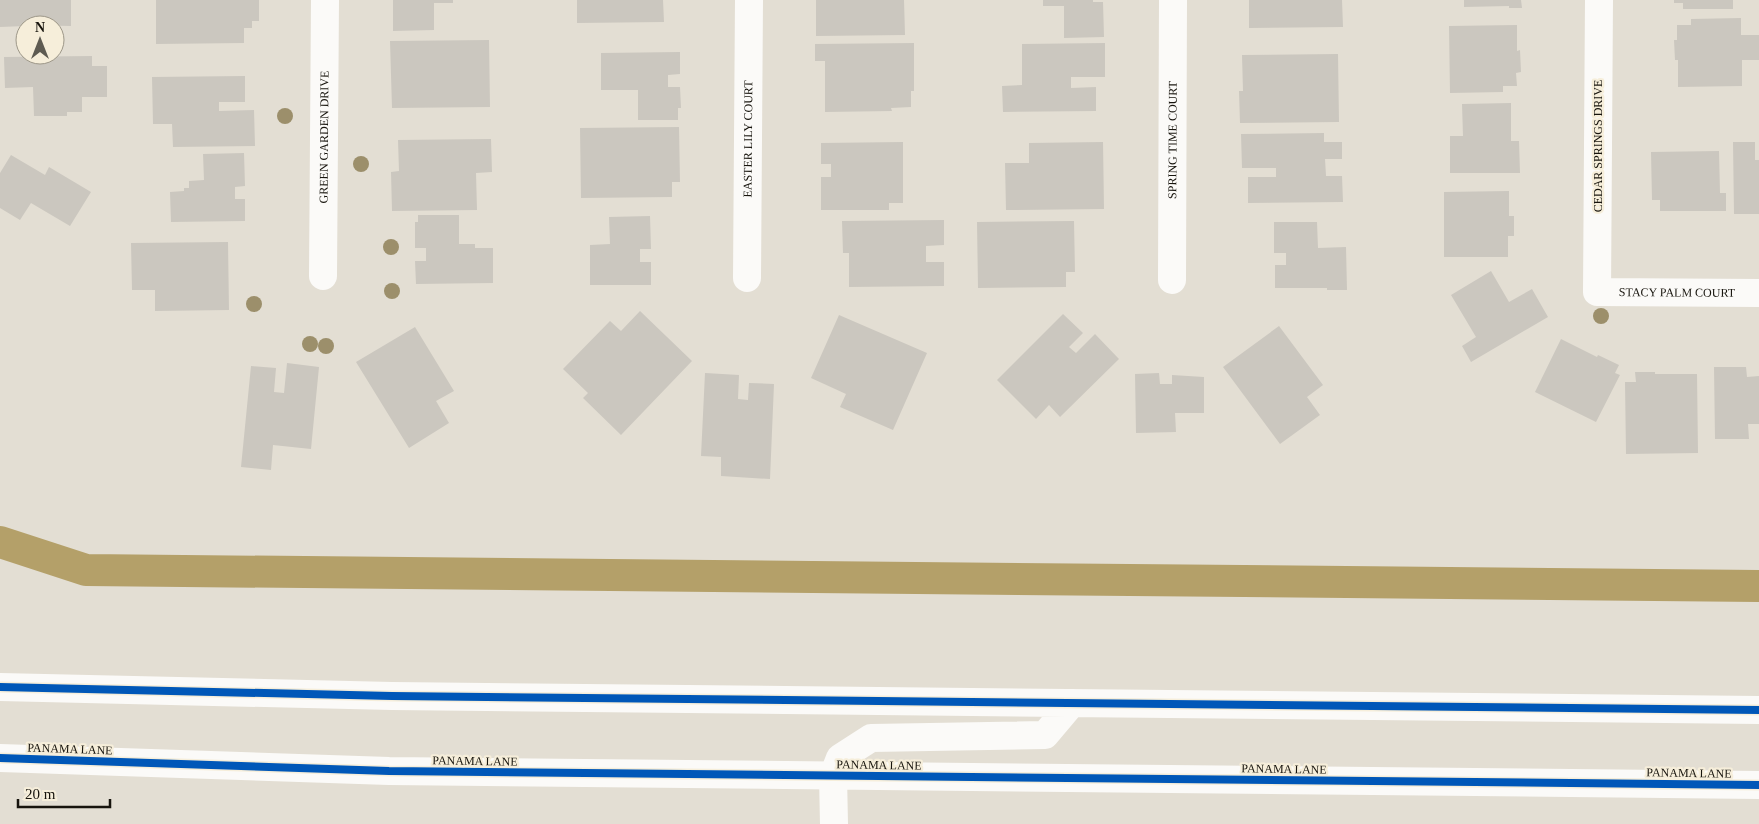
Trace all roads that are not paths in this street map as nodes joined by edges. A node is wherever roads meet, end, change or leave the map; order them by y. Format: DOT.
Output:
graph roads {
  1 [pos="324,0"];
  2 [pos="749,0"];
  3 [pos="1174,0"];
  4 [pos="1599,0"];
  5 [pos="323,276"];
  6 [pos="747,278"];
  7 [pos="1172,280"];
  8 [pos="1597,292"];
  9 [pos="1759,293"];
  10 [pos="0,688"];
  11 [pos="1072,703"];
  12 [pos="1759,710"];
  13 [pos="0,758"];
  14 [pos="833,776"];
  15 [pos="1759,785"];
  16 [pos="834,824"];
  1 -- 5 [label="main road, GREEN GARDEN DRIVE"];
  2 -- 6 [label="main road, EASTER LILY COURT"];
  3 -- 7 [label="main road, SPRING TIME COURT"];
  4 -- 8 [label="main road, CEDAR SPRINGS DRIVE"];
  8 -- 9 [label="main road, STACY PALM COURT"];
  10 -- 11 [label="main road"];
  11 -- 12 [label="main road"];
  11 -- 14 [label="main road"];
  13 -- 14 [label="main road, PANAMA LANE"];
  14 -- 15 [label="main road, PANAMA LANE"];
  14 -- 16 [label="main road"];
}
